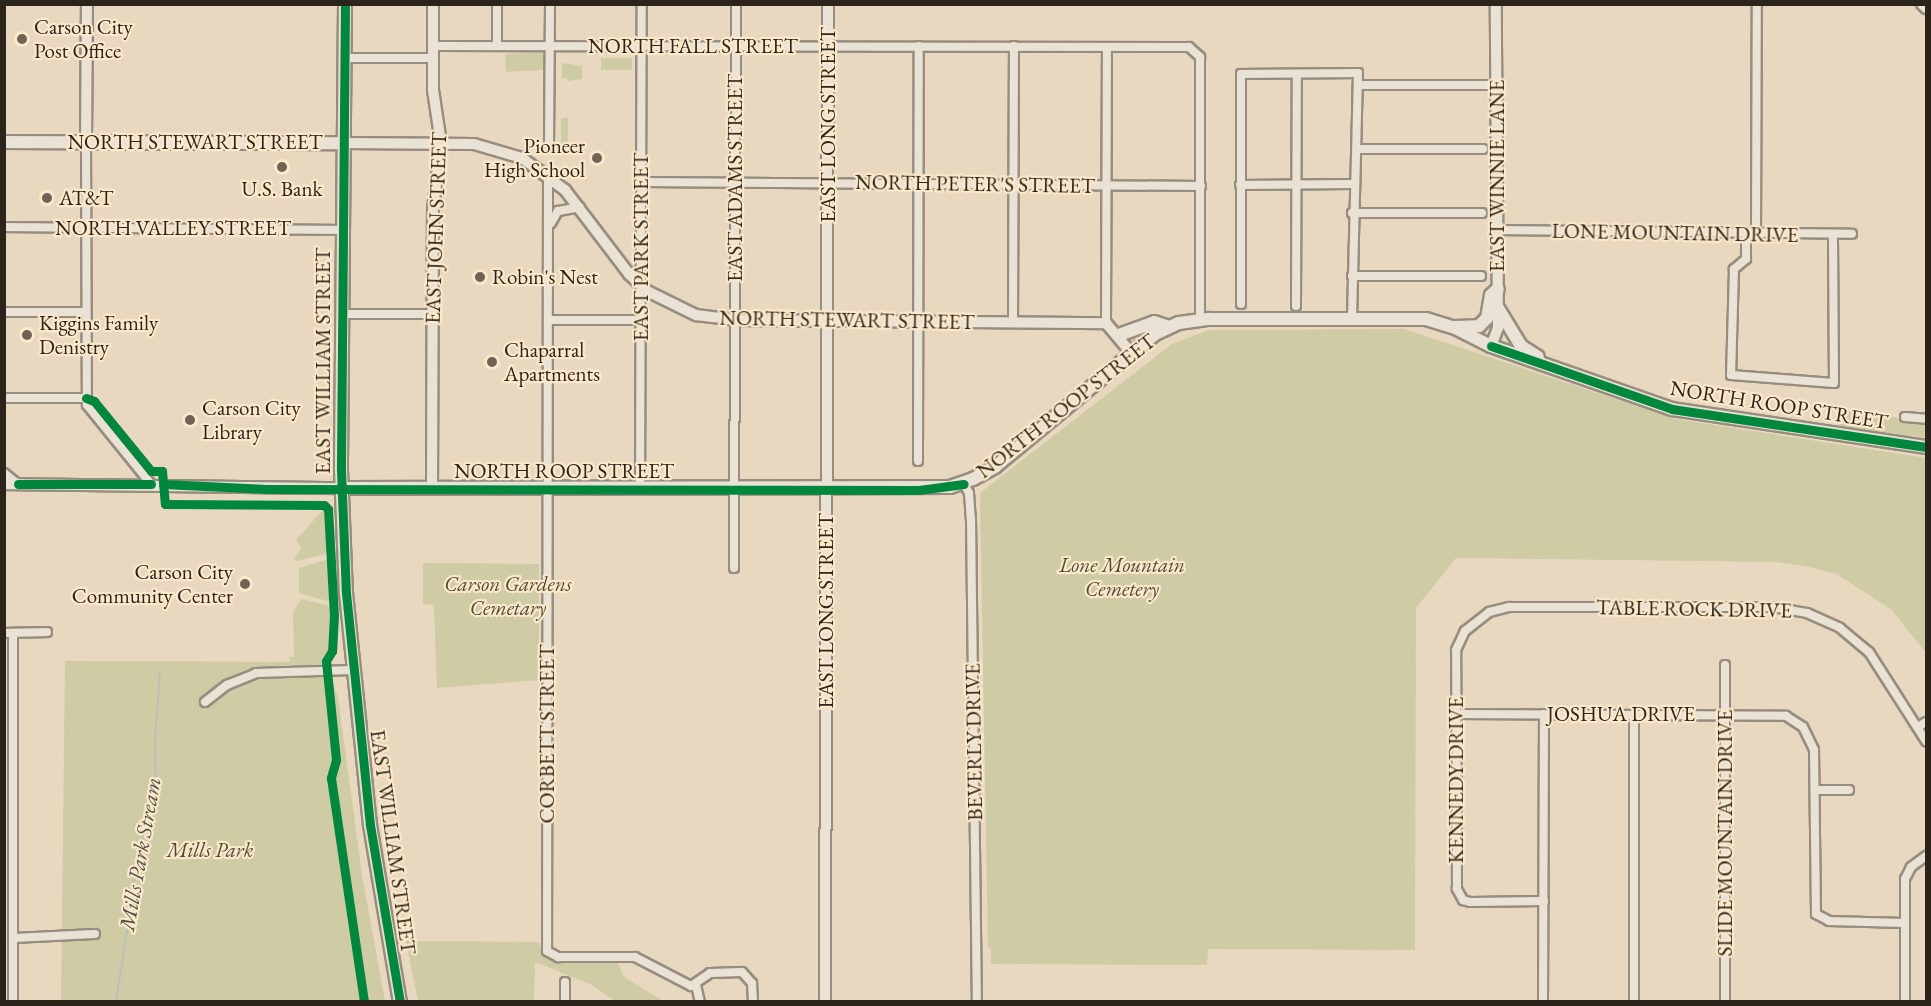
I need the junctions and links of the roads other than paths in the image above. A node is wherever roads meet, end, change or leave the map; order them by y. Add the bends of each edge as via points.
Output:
1 (87, 4) edge
2 (345, 4) edge
3 (433, 4) edge
4 (497, 4) edge
5 (550, 4) edge
6 (642, 4) edge
7 (736, 4) edge
8 (828, 4) edge
9 (1496, 4) edge
10 (1757, 4) edge
11 (1922, 4) edge
12 (1926, 8) edge
13 (828, 45) junction
14 (433, 46) junction
15 (497, 46) junction
16 (550, 46) junction
17 (736, 46) junction
18 (919, 46) junction
19 (1014, 46) junction
20 (642, 47) junction
21 (1107, 47) junction
22 (344, 58) junction
23 (433, 58) junction
24 (1297, 74) junction
25 (1358, 85) junction
26 (1496, 85) junction
27 (4, 141) edge
28 (86, 142) junction
29 (342, 143) junction
30 (441, 143) junction
31 (549, 148) dead end
32 (1357, 149) junction
33 (1484, 149) dead end
34 (548, 174) junction
35 (641, 182) junction
36 (734, 182) junction
37 (828, 182) junction
38 (919, 184) junction
39 (1014, 184) junction
40 (1296, 184) junction
41 (1352, 184) junction
42 (1107, 185) junction
43 (1240, 185) junction
44 (1201, 186) junction
45 (580, 207) junction
46 (1352, 213) junction
47 (1482, 213) dead end
48 (4, 227) edge
49 (86, 228) junction
50 (550, 229) junction
51 (341, 230) junction
52 (1497, 230) junction
53 (1746, 234) junction
54 (1756, 234) junction
55 (1852, 234) dead end
56 (1833, 235) junction
57 (1352, 276) junction
58 (1481, 276) dead end
59 (640, 285) junction
60 (1498, 289) junction
61 (1241, 304) dead end
62 (1296, 306) dead end
63 (1498, 308) junction
64 (4, 312) edge
65 (86, 312) junction
66 (342, 314) junction
67 (432, 314) junction
68 (1352, 318) junction
69 (549, 320) junction
70 (640, 320) junction
71 (734, 320) junction
72 (1200, 320) junction
73 (827, 321) junction
74 (919, 321) junction
75 (1013, 322) junction
76 (1106, 322) junction
77 (1169, 327) junction
78 (1453, 327) junction
79 (1119, 335) junction
80 (1491, 346) junction
81 (1131, 353) junction
82 (1550, 364) junction
83 (4, 398) edge
84 (86, 398) junction
85 (1905, 417) dead end
86 (1926, 419) edge
87 (1926, 447) edge
88 (918, 461) dead end
89 (4, 473) edge
90 (964, 483) junction
91 (4, 484) edge
92 (18, 484) junction
93 (151, 484) junction
94 (341, 488) junction
95 (734, 488) junction
96 (432, 489) junction
97 (549, 489) junction
98 (640, 489) junction
99 (826, 489) junction
100 (734, 568) dead end
101 (1509, 607) joint
102 (47, 632) dead end
103 (9, 633) edge
104 (1725, 665) dead end
105 (352, 670) junction
106 (206, 702) dead end
107 (1456, 714) junction
108 (1544, 714) junction
109 (1634, 714) junction
110 (1725, 714) junction
111 (1922, 724) edge
112 (1926, 741) edge
113 (1815, 790) junction
114 (1849, 790) dead end
115 (1926, 856) edge
116 (9, 859) edge
117 (1544, 901) junction
118 (1905, 923) junction
119 (95, 934) dead end
120 (13, 938) junction
121 (565, 982) dead end
122 (696, 985) junction
123 (13, 1002) edge
124 (400, 1002) edge
125 (565, 1002) edge
126 (700, 1002) edge
127 (753, 1002) edge
128 (825, 1002) edge
129 (977, 1002) edge
130 (1543, 1002) edge
131 (1634, 1002) edge
132 (1725, 1002) edge
133 (1905, 1002) edge

1 - 28 street
2 - 22 main road, EAST WILLIAM STREET
3 - 14 street, EAST JOHN STREET
4 - 15 street
5 - 16 street
6 - 20 street, EAST PARK STREET
7 - 17 street, EAST ADAMS STREET
8 - 13 street, EAST LONG STREET
9 - 26 street, EAST WINNIE LANE
10 - 54 street
11 - 12 street
13 - 17 street, NORTH FALL STREET
13 - 18 street, NORTH FALL STREET
13 - 37 street, EAST LONG STREET
14 - 15 street, NORTH FALL STREET
14 - 23 street, EAST JOHN STREET
15 - 16 street, NORTH FALL STREET
16 - 20 street, NORTH FALL STREET
16 - 31 street
17 - 20 street, NORTH FALL STREET
17 - 36 street, EAST ADAMS STREET
18 - 19 street, NORTH FALL STREET
18 - 38 street
19 - 21 street, NORTH FALL STREET
19 - 39 street
20 - 35 street, EAST PARK STREET
21 - 42 street
21 - 44 street, NORTH FALL STREET via 1189,47 1200,57
22 - 23 street
22 - 29 main road, EAST WILLIAM STREET
23 - 30 street, EAST JOHN STREET
24 - 25 street via 1358,73
24 - 40 street
24 - 43 street via 1241,74
25 - 26 street
25 - 32 street
26 - 52 street, EAST WINNIE LANE
27 - 28 main road, NORTH STEWART STREET
28 - 29 main road, NORTH STEWART STREET
28 - 49 street
29 - 30 street, NORTH STEWART STREET
29 - 51 main road, EAST WILLIAM STREET
30 - 34 street, NORTH STEWART STREET via 505,151
30 - 67 street, EAST JOHN STREET via 433,209
32 - 33 street
32 - 41 street
34 - 45 street, NORTH STEWART STREET
34 - 50 street, CORBETT STREET
35 - 36 street, NORTH PETER'S STREET
35 - 59 street, EAST PARK STREET
36 - 37 street, NORTH PETER'S STREET
36 - 71 street, EAST ADAMS STREET
37 - 38 street, NORTH PETER'S STREET
37 - 73 street, EAST LONG STREET
38 - 39 street, NORTH PETER'S STREET
38 - 74 street
39 - 42 street, NORTH PETER'S STREET
39 - 75 street
40 - 41 street
40 - 43 street
40 - 62 street
41 - 46 street
42 - 44 street, NORTH PETER'S STREET
42 - 76 street
43 - 61 street
44 - 72 street
45 - 50 street via 558,211
45 - 59 street, NORTH STEWART STREET
46 - 47 street
46 - 57 street
48 - 49 street, NORTH VALLEY STREET
49 - 51 street, NORTH VALLEY STREET
49 - 65 street
50 - 69 street, CORBETT STREET
51 - 66 main road, EAST WILLIAM STREET
52 - 53 street, LONE MOUNTAIN DRIVE
52 - 60 street, EAST WINNIE LANE
53 - 54 street, LONE MOUNTAIN DRIVE
53 - 56 street via 1746,259 1734,269 1731,375 1834,383
54 - 56 street, LONE MOUNTAIN DRIVE
55 - 56 street, LONE MOUNTAIN DRIVE
57 - 58 street
57 - 68 street
59 - 70 street, EAST PARK STREET
59 - 71 street, NORTH STEWART STREET via 684,310
60 - 63 street, EAST WINNIE LANE
60 - 78 main road via 1491,295 1487,318 1479,326
63 - 80 street, EAST WINNIE LANE via 1498,328
63 - 82 main road via 1521,346
64 - 65 street
65 - 84 street
66 - 67 street
66 - 94 main road, EAST WILLIAM STREET
67 - 96 street, EAST JOHN STREET
68 - 72 main road, NORTH ROOP STREET
68 - 78 main road, NORTH ROOP STREET via 1426,319
69 - 70 street
69 - 97 street, CORBETT STREET
70 - 98 street, EAST PARK STREET
71 - 73 street, NORTH STEWART STREET
71 - 95 street, EAST ADAMS STREET
72 - 77 main road, NORTH ROOP STREET
73 - 74 street, NORTH STEWART STREET
73 - 99 street, EAST LONG STREET
74 - 75 street, NORTH STEWART STREET
74 - 88 street
75 - 76 street, NORTH STEWART STREET
76 - 79 street
77 - 79 main road via 1161,321 1154,322
77 - 81 main road, NORTH ROOP STREET
78 - 80 main road, NORTH ROOP STREET
79 - 81 street
80 - 82 main road, NORTH ROOP STREET
81 - 90 main road, NORTH ROOP STREET via 988,472
82 - 87 main road, NORTH ROOP STREET via 1672,409
83 - 84 street
84 - 93 street
85 - 86 street
89 - 92 street
90 - 99 main road, NORTH ROOP STREET via 919,490
90 - 129 street, BEVERLY DRIVE via 971,519
91 - 92 street, NORTH ROOP STREET
92 - 93 street, NORTH ROOP STREET
93 - 94 street, NORTH ROOP STREET
94 - 96 main road, NORTH ROOP STREET
94 - 105 main road, EAST WILLIAM STREET
95 - 98 main road, NORTH ROOP STREET
95 - 99 main road, NORTH ROOP STREET
95 - 100 street, EAST ADAMS STREET
96 - 97 main road, NORTH ROOP STREET
97 - 98 main road, NORTH ROOP STREET
97 - 122 street, CORBETT STREET via 547,951 558,957 635,957 686,986
99 - 128 street, EAST LONG STREET
101 - 107 street, KENNEDY DRIVE via 1479,617 1460,639 1455,658
101 - 111 street, TABLE ROCK DRIVE via 1773,607 1807,613 1840,628 1869,652
102 - 103 street
103 - 116 street
104 - 110 street, SLIDE MOUNTAIN DRIVE
105 - 106 street via 256,673 227,685
105 - 124 main road, EAST WILLIAM STREET via 370,825
107 - 108 street, JOSHUA DRIVE
107 - 117 street, KENNEDY DRIVE via 1458,895 1470,902
108 - 109 street, JOSHUA DRIVE
108 - 117 street
109 - 110 street, JOSHUA DRIVE
109 - 131 street
110 - 113 street, JOSHUA DRIVE via 1786,716 1803,727 1813,744
110 - 132 street, SLIDE MOUNTAIN DRIVE
111 - 112 street, TABLE ROCK DRIVE
113 - 114 street
113 - 118 street via 1816,915 1829,921
115 - 118 street via 1911,867 1905,879
116 - 120 street
117 - 130 street
118 - 133 street
119 - 120 street
120 - 123 street
121 - 125 street
122 - 126 street
122 - 127 street via 710,973 742,972 752,983

